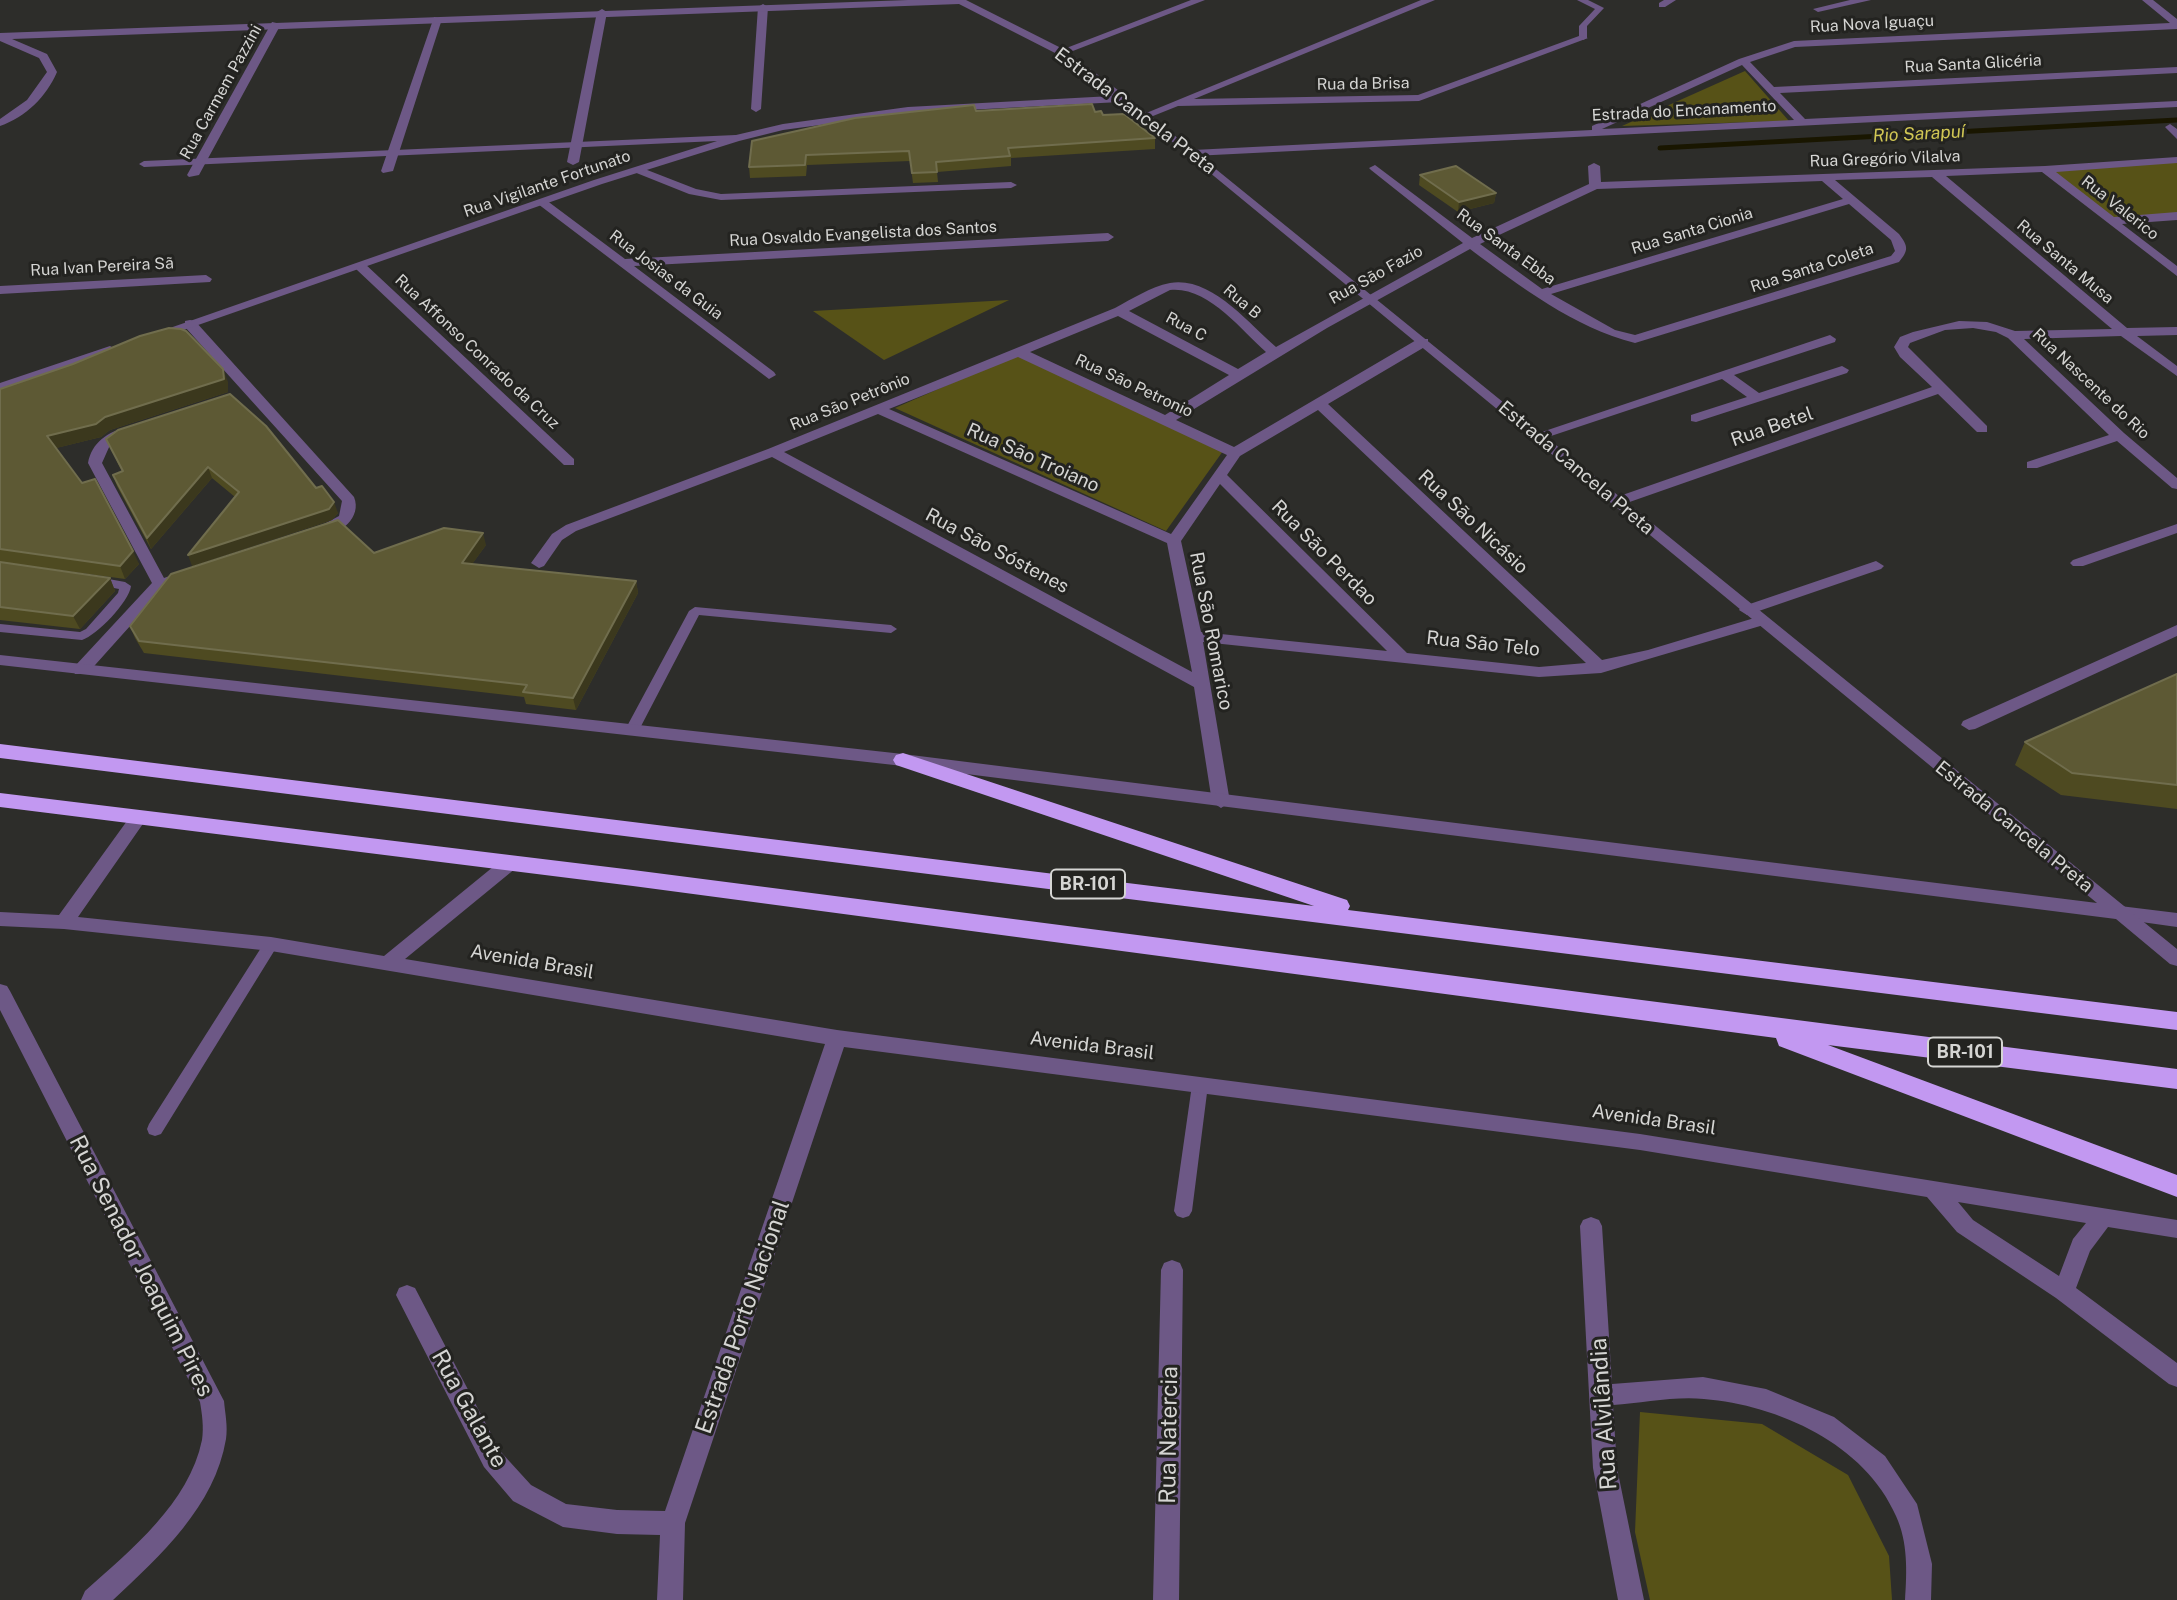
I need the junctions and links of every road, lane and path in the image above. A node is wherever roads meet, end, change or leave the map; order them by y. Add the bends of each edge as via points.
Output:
1 (961, 0) edge
2 (1200, 0) edge
3 (1430, 0) edge
4 (1581, 0) edge
5 (1866, 0) edge
6 (2147, 0) edge
7 (854, 2) edge
8 (763, 7) junction
9 (1818, 9) dead end
10 (602, 12) junction
11 (438, 19) junction
12 (2175, 23) edge
13 (276, 24) junction
14 (84, 32) junction
15 (0, 37) edge
16 (1583, 38) joint
17 (50, 50) junction
18 (1060, 52) junction
19 (1743, 61) junction
20 (2177, 70) edge
21 (1770, 90) junction
22 (1123, 99) junction
23 (1175, 103) junction
24 (2177, 104) edge
25 (757, 109) dead end
26 (1144, 116) junction
27 (1801, 121) junction
28 (0, 123) edge
29 (1587, 132) junction
30 (736, 138) junction
31 (575, 144) junction
32 (1193, 153) junction
33 (392, 154) junction
34 (2177, 160) edge
35 (203, 161) junction
36 (573, 162) dead end
37 (144, 164) dead end
38 (1594, 166) dead end
39 (1376, 168) dead end
40 (2045, 169) junction
41 (638, 170) junction
42 (387, 171) dead end
43 (1935, 173) junction
44 (193, 175) dead end
45 (1824, 177) junction
46 (1012, 185) dead end
47 (1595, 186) junction
48 (1851, 200) junction
49 (542, 202) junction
50 (2177, 216) edge
51 (2110, 221) junction
52 (1108, 237) dead end
53 (1472, 243) junction
54 (620, 263) junction
55 (360, 266) junction
56 (2177, 272) edge
57 (206, 279) dead end
58 (1183, 285) joint
59 (0, 290) edge
60 (1542, 293) junction
61 (1369, 298) junction
62 (1119, 311) junction
63 (190, 324) junction
64 (2177, 331) edge
65 (2123, 332) junction
66 (2013, 335) junction
67 (1625, 339) joint
68 (1830, 339) dead end
69 (139, 341) edge
70 (1423, 342) junction
71 (127, 345) edge
72 (1019, 352) junction
73 (1275, 353) junction
74 (1842, 370) dead end
75 (2177, 372) edge
76 (769, 374) dead end
77 (1237, 374) junction
78 (1723, 374) junction
79 (0, 387) edge
80 (1940, 389) junction
81 (1757, 398) junction
82 (1320, 404) junction
83 (877, 410) junction
84 (1696, 418) dead end
85 (1166, 421) junction
86 (146, 425) edge
87 (1982, 429) dead end
88 (1537, 436) junction
89 (2119, 436) junction
90 (773, 452) junction
91 (1235, 453) junction
92 (569, 462) dead end
93 (2032, 465) dead end
94 (1219, 475) junction
95 (2177, 485) edge
96 (1616, 502) junction
97 (2177, 528) edge
98 (299, 539) edge
99 (1174, 541) junction
100 (539, 563) dead end
101 (2078, 563) dead end
102 (1876, 566) dead end
103 (198, 572) edge
104 (79, 578) edge
105 (160, 584) junction
106 (1747, 610) junction
107 (1761, 621) junction
108 (0, 628) edge
109 (891, 629) dead end
110 (2177, 629) edge
111 (1194, 636) junction
112 (1403, 658) junction
113 (0, 660) edge
114 (1601, 668) junction
115 (81, 670) junction
116 (1202, 684) junction
117 (1969, 725) dead end
118 (632, 730) junction
119 (0, 751) edge
120 (903, 760) junction
121 (0, 800) edge
122 (1221, 802) junction
123 (138, 818) junction
124 (510, 863) junction
125 (2120, 913) junction
126 (0, 919) edge
127 (1381, 920) junction
128 (2177, 920) edge
129 (65, 922) junction
130 (271, 944) junction
131 (2177, 959) edge
132 (388, 962) junction
133 (0, 991) edge
134 (2176, 1021) edge
135 (1752, 1026) junction
136 (837, 1038) junction
137 (2177, 1079) edge
138 (1200, 1085) junction
139 (155, 1129) dead end
140 (2177, 1186) edge
141 (1931, 1187) junction
142 (1183, 1211) dead end
143 (2104, 1216) junction
144 (1591, 1226) dead end
145 (2177, 1229) edge
146 (1172, 1270) dead end
147 (2064, 1291) junction
148 (407, 1295) dead end
149 (2177, 1377) edge
150 (1601, 1395) junction
151 (673, 1522) junction
152 (94, 1600) edge
153 (670, 1600) edge
154 (1166, 1600) edge
155 (1631, 1600) edge
156 (1918, 1600) edge

1 - 7 street
1 - 18 street, Estrada Cancela Preta
2 - 18 street
3 - 23 street
4 - 16 lane via 1600,8 1583,26
5 - 9 street
6 - 12 street
7 - 8 street
8 - 10 street
8 - 25 street
10 - 11 street
10 - 31 street
11 - 13 street
11 - 33 street
12 - 19 street, Rua Nova Iguaçu via 1813,42 1781,47
13 - 14 street
13 - 35 street, Rua Carmem Pazzini
14 - 15 street
14 - 17 street
15 - 17 street
16 - 23 street, Rua da Brisa via 1419,98
17 - 28 street via 52,72 45,91
18 - 22 street, Estrada Cancela Preta
19 - 21 street
19 - 29 street, Rua Nova Iguaçu
20 - 21 street, Rua Santa Glicéria
21 - 27 street
22 - 26 street, Estrada Cancela Preta
22 - 30 street, Rua Vigilante Fortunato via 908,110
23 - 26 street
24 - 27 street, Estrada do Encanamento
26 - 32 street, Estrada Cancela Preta
27 - 29 street, Estrada do Encanamento
29 - 32 street, Estrada do Encanamento
30 - 31 lane
30 - 41 street, Rua Vigilante Fortunato
31 - 33 lane
31 - 36 street
32 - 61 street, Estrada Cancela Preta
33 - 35 lane
33 - 42 street
34 - 40 street, Rua Gregório Vilalva
35 - 37 lane
35 - 44 street, Rua Carmem Pazzini
38 - 47 street
39 - 53 street, Rua Santa Ebba
40 - 43 street, Rua Gregório Vilalva
40 - 51 street, Rua Valerico
41 - 46 street via 693,192 722,197
41 - 49 street, Rua Vigilante Fortunato
43 - 45 street, Rua Gregório Vilalva
43 - 65 street, Rua Santa Musa
45 - 47 street, Rua Gregório Vilalva
45 - 48 street, Rua Santa Coleta
47 - 53 street, Rua São Fazio
48 - 60 street, Rua Santa Cionia
48 - 67 street, Rua Santa Coleta via 1895,237 1901,252 1895,258 1645,338
49 - 54 street, Rua Josias da Guia
49 - 55 street, Rua Vigilante Fortunato
50 - 51 street
51 - 56 street, Rua Valerico
52 - 54 street, Rua Osvaldo Evangelista dos Santos
53 - 60 street, Rua Santa Ebba
53 - 61 street, Rua São Fazio
54 - 76 street, Rua Josias da Guia
55 - 63 street, Rua Vigilante Fortunato
55 - 92 street, Rua Affonso Conrado da Cruz
57 - 59 street, Rua Ivan Pereira Sã
58 - 62 street, Rua São Petrônio via 1167,287
58 - 73 street, Rua B via 1200,289
60 - 67 street, Rua Santa Ebba
61 - 70 street, Estrada Cancela Preta
61 - 73 street, Rua São Fazio
62 - 72 street, Rua São Petrônio
62 - 77 street, Rua C
63 - 69 street, Rua Vigilante Fortunato
63 - 98 street via 244,395 349,500 351,510 340,525
64 - 65 street
65 - 66 street
65 - 75 street, Rua Santa Musa
66 - 80 street via 1997,326 1959,324 1905,340 1901,347 1905,354
66 - 89 street, Rua Nascente do Rio
68 - 78 street
70 - 82 street, Rua São Romarico
70 - 88 street, Estrada Cancela Preta
71 - 79 street
72 - 83 street, Rua São Petrônio
72 - 85 street, Rua São Petronio
73 - 77 street, Rua São Fazio
74 - 81 street
77 - 85 street, Rua São Fazio
78 - 81 street
78 - 88 street
80 - 87 street
80 - 96 street, Rua Betel
81 - 84 street
82 - 91 street, Rua São Romarico
82 - 114 street, Rua São Nicásio
83 - 90 street, Rua São Petrônio
83 - 99 street, Rua São Troiano
85 - 91 street, Rua São Petronio
86 - 105 street via 104,442 95,463
88 - 96 street, Estrada Cancela Preta
89 - 93 street
89 - 95 street, Rua Nascente do Rio
90 - 100 street, Rua São Petrônio via 571,528 557,537
90 - 116 street, Rua São Sóstenes
91 - 94 street, Rua São Romarico
94 - 99 street, Rua São Romarico
94 - 112 street, Rua São Perdao
96 - 106 street, Estrada Cancela Preta
97 - 101 street
99 - 111 street, Rua São Romarico
102 - 106 street
103 - 105 street
104 - 108 lane via 125,586 124,594 90,632 73,637
105 - 115 street
106 - 107 street, Estrada Cancela Preta
107 - 114 street, Rua São Telo
107 - 125 street, Estrada Cancela Preta
109 - 118 lane via 695,611
110 - 117 street
111 - 112 street, Rua São Telo
111 - 116 street, Rua São Romarico
112 - 114 street, Rua São Telo via 1539,672
113 - 115 street
115 - 118 street
116 - 122 street, Rua São Romarico
118 - 120 street
119 - 127 highway, BR-101
120 - 122 street
120 - 127 highway
121 - 123 highway, BR-101
122 - 125 street
123 - 124 highway, BR-101
123 - 129 street
124 - 132 street
124 - 135 highway, BR-101
125 - 128 street
125 - 131 street, Estrada Cancela Preta
126 - 129 street, Avenida Brasil
127 - 134 highway, BR-101
129 - 130 street, Avenida Brasil
130 - 132 street, Avenida Brasil
130 - 139 lane
132 - 136 street, Avenida Brasil
133 - 152 street, Rua Senador Joaquim Pires via 212,1401 214,1439 203,1472 182,1508 140,1558
135 - 137 highway, BR-101
135 - 140 highway
136 - 138 street, Avenida Brasil
136 - 151 street, Estrada Porto Nacional
138 - 141 street, Avenida Brasil via 1640,1142
138 - 142 lane
141 - 143 street, Avenida Brasil
141 - 147 street via 1965,1226
143 - 145 street, Avenida Brasil
143 - 147 street via 2081,1246
144 - 150 street, Rua Alvilândia
146 - 154 street, Rua Natercia
147 - 149 street
148 - 151 street, Rua Galante via 492,1459 522,1493 563,1515 617,1522
150 - 155 street, Rua Alvilândia via 1605,1468
150 - 156 street via 1703,1388 1766,1400 1826,1425 1877,1464 1908,1513 1920,1564
151 - 153 street, Estrada Porto Nacional

